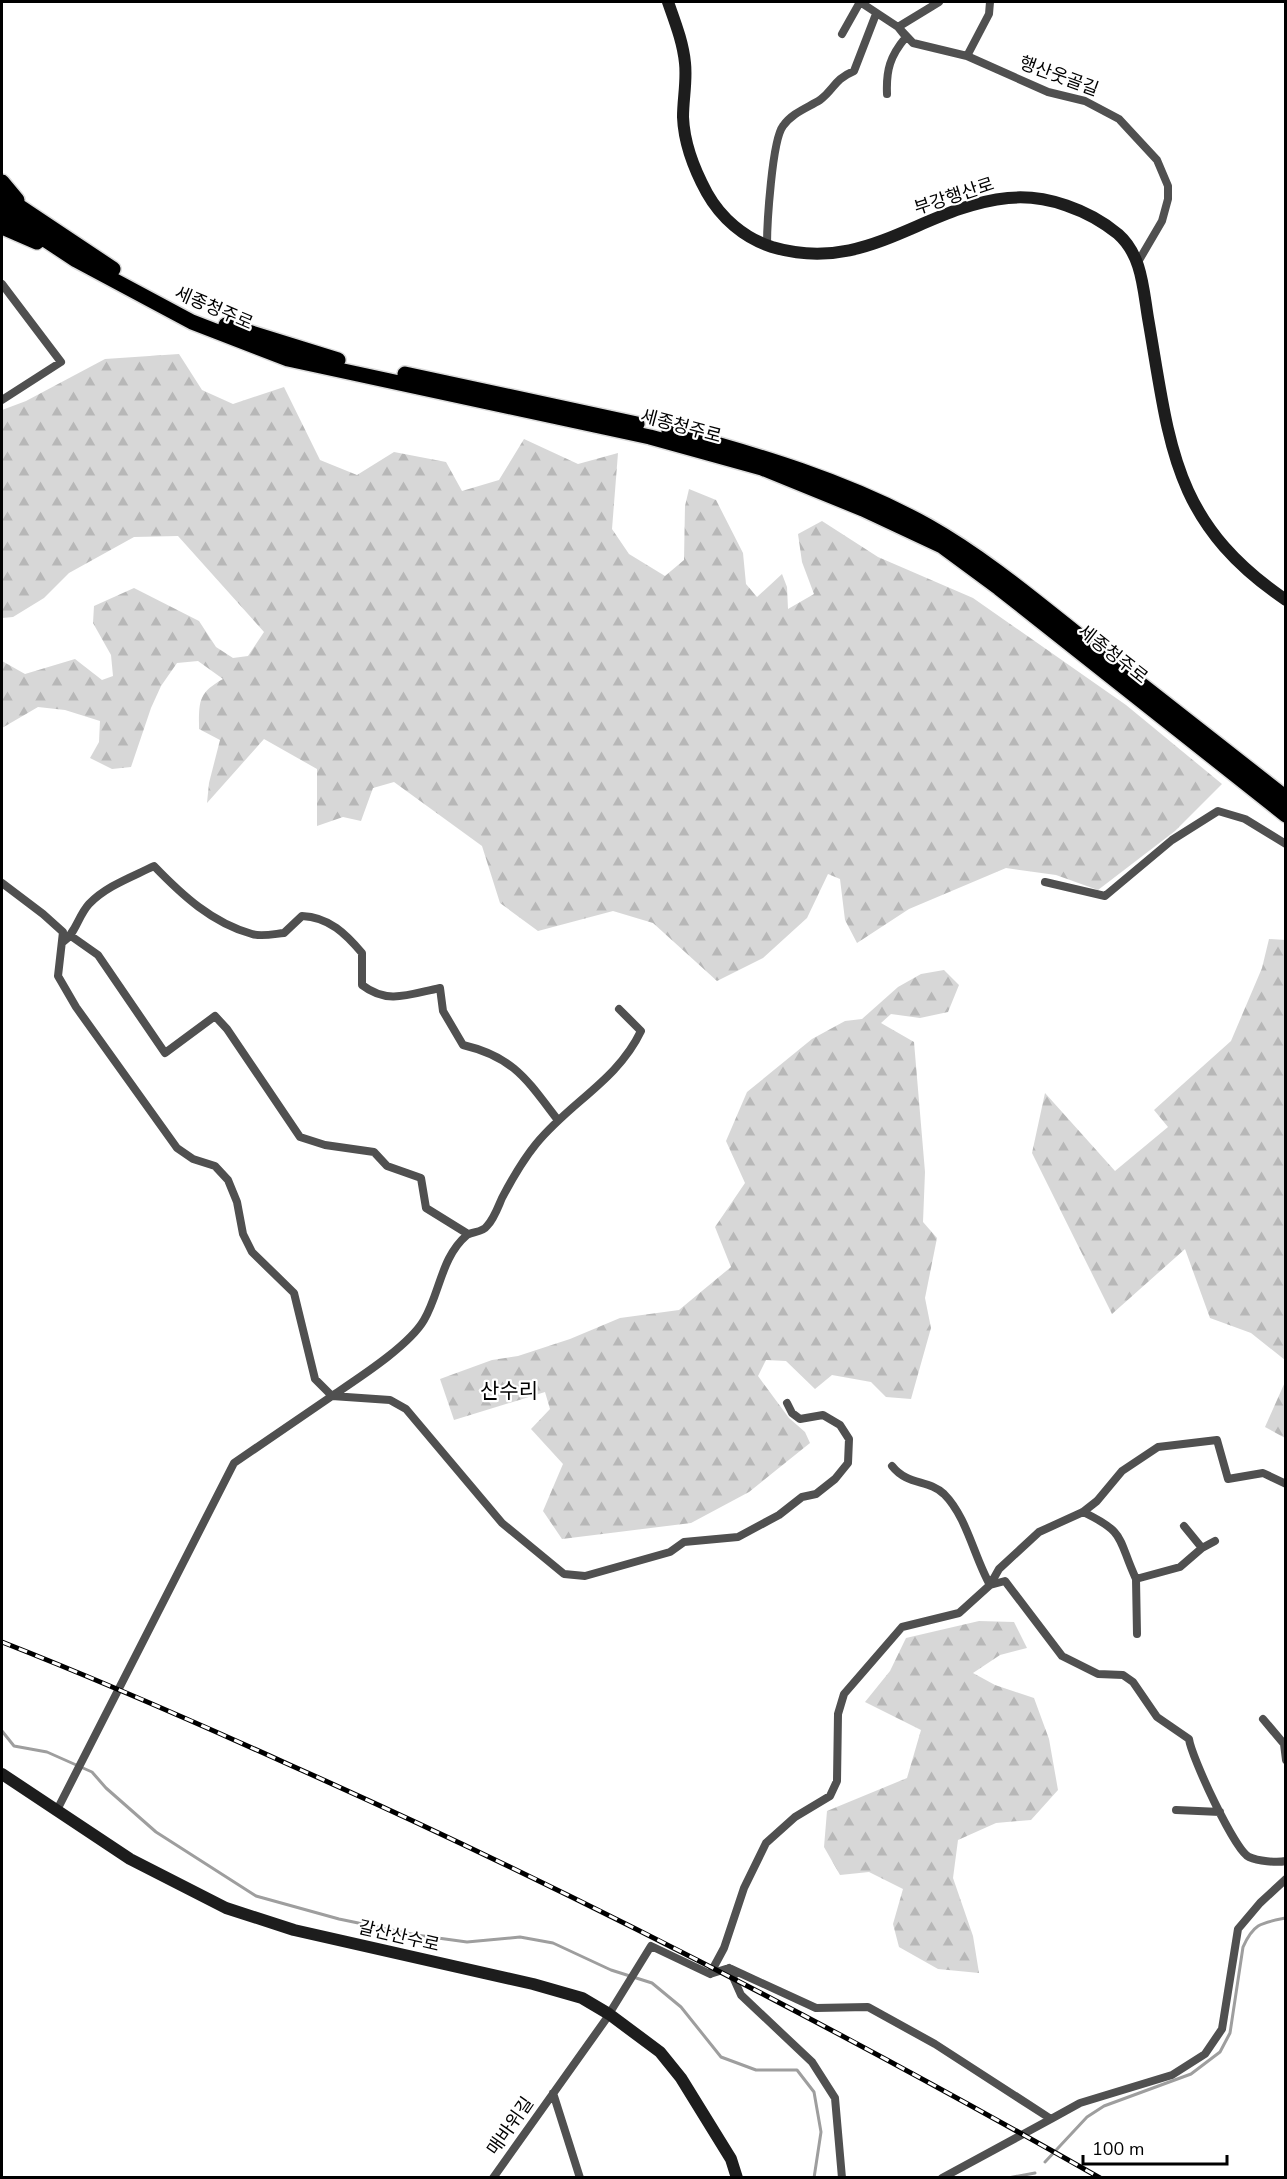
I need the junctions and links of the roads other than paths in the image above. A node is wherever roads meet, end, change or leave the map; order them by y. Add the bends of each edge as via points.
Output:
1 (668, 2) edge
2 (860, 2) edge
3 (939, 2) edge
4 (990, 2) edge
5 (876, 14) junction
6 (898, 27) junction
7 (842, 34) dead end
8 (906, 37) junction
9 (967, 56) junction
10 (887, 94) dead end
11 (2, 182) edge
12 (2, 195) edge
13 (2, 211) edge
14 (29, 214) junction
15 (2, 227) edge
16 (767, 245) junction
17 (60, 249) junction
18 (1138, 262) junction
19 (2, 284) edge
20 (2, 400) edge
21 (1286, 600) edge
22 (1286, 798) edge
23 (1286, 815) edge
24 (1286, 844) edge
25 (1045, 882) dead end
26 (2, 883) edge
27 (71, 936) junction
28 (63, 942) junction
29 (619, 1009) dead end
30 (557, 1119) junction
31 (468, 1234) junction
32 (332, 1396) junction
33 (787, 1403) dead end
34 (892, 1466) dead end
35 (1286, 1484) edge
36 (1083, 1512) junction
37 (1184, 1526) dead end
38 (1215, 1541) dead end
39 (1202, 1548) junction
40 (1136, 1579) junction
41 (990, 1585) junction
42 (1137, 1634) dead end
43 (1263, 1719) dead end
44 (1286, 1760) edge
45 (2, 1774) edge
46 (57, 1810) junction
47 (1176, 1810) dead end
48 (1220, 1812) junction
49 (1286, 1861) edge
50 (1286, 1879) edge
51 (729, 1968) junction
52 (710, 1974) junction
53 (609, 2014) junction
54 (553, 2093) junction
55 (1052, 2119) junction
56 (493, 2178) edge
57 (580, 2178) edge
58 (737, 2178) edge
59 (842, 2178) edge
60 (942, 2178) edge

1 - 16 street, 부강행산로 via 683,48 685,132 698,173 708,195 737,229
2 - 5 street, 행산웃골길
2 - 7 street, 행산웃골길
3 - 6 street
4 - 9 street via 989,14
5 - 6 street, 행산웃골길
5 - 16 street via 854,70 840,77 828,93 804,107 782,127 776,146
6 - 8 street, 행산웃골길
8 - 9 street, 행산웃골길 via 913,43
8 - 10 street via 886,71
9 - 18 street, 행산웃골길 via 1048,93 1074,96 1119,119 1157,160 1168,186 1168,199 1162,221
11 - 14 highway
12 - 14 highway, 세종청주로
13 - 17 highway, 세종청주로
14 - 22 highway, 세종청주로 via 104,265 211,320 330,358 658,428 777,460 854,490 928,526 969,552
15 - 17 highway
16 - 18 street, 부강행산로 via 809,254 852,252 988,201 1026,197 1044,198 1090,217 1119,235
17 - 23 highway, 세종청주로 via 192,322 288,359 650,437 762,468 863,509 951,553
18 - 21 street, 부강행산로 via 1169,439 1183,482 1233,560
19 - 20 street via 61,362
24 - 25 street via 1245,819 1218,811 1172,840 1105,896
26 - 28 street via 63,932
27 - 28 street
27 - 30 street via 78,917 90,903 106,890 154,866 184,896 217,920 254,935 284,933 302,916 312,916 342,930 362,953 362,985 373,993 385,998 440,988 443,1011 463,1045 496,1055 519,1070
27 - 31 street via 98,955 165,1053 215,1016 300,1137 374,1152 387,1166 421,1178 426,1208
28 - 32 street via 58,976 76,1007 177,1148 193,1159 215,1166 228,1180 252,1252 294,1293 315,1379
29 - 30 street via 641,1031 632,1049 608,1079
30 - 31 street via 508,1186 488,1226
31 - 32 street via 442,1271 423,1321 377,1366
32 - 33 street via 390,1400 406,1409 502,1523 564,1574 585,1576 670,1552 684,1542 738,1537 779,1515 802,1497 816,1494 835,1479 848,1463 849,1439 840,1425 823,1415 800,1419
32 - 46 street via 234,1463
34 - 41 street via 900,1477 938,1489 946,1496 962,1521
35 - 36 street via 1263,1473 1228,1479 1217,1440 1158,1447 1122,1471
36 - 40 street via 1109,1525 1122,1541
36 - 41 street via 1039,1532 999,1569
37 - 39 street
38 - 39 street
39 - 40 street via 1180,1568
40 - 42 street
41 - 48 street via 1005,1581 1062,1656 1098,1674 1123,1675 1133,1682 1157,1717 1189,1739 1190,1751
41 - 52 street via 959,1613 902,1628 844,1694 838,1714 834,1789 766,1843
43 - 44 street via 1284,1744
45 - 46 street, 갈산산수로
46 - 53 street, 갈산산수로 via 130,1858 226,1908 294,1930 543,1987 582,1998
47 - 48 street
48 - 49 street via 1248,1857
50 - 55 street via 1238,1929 1222,2029 1205,2054 1172,2075 1080,2103
51 - 52 street
51 - 55 street via 816,2008 868,2007 935,2044
51 - 59 street via 741,1995 812,2062 835,2098
52 - 53 street, 매바위길 via 651,1946
53 - 54 street, 매바위길
53 - 58 street, 갈산산수로 via 660,2052 681,2078 731,2159
54 - 56 street, 매바위길
54 - 57 street, 매바위길
55 - 60 street

